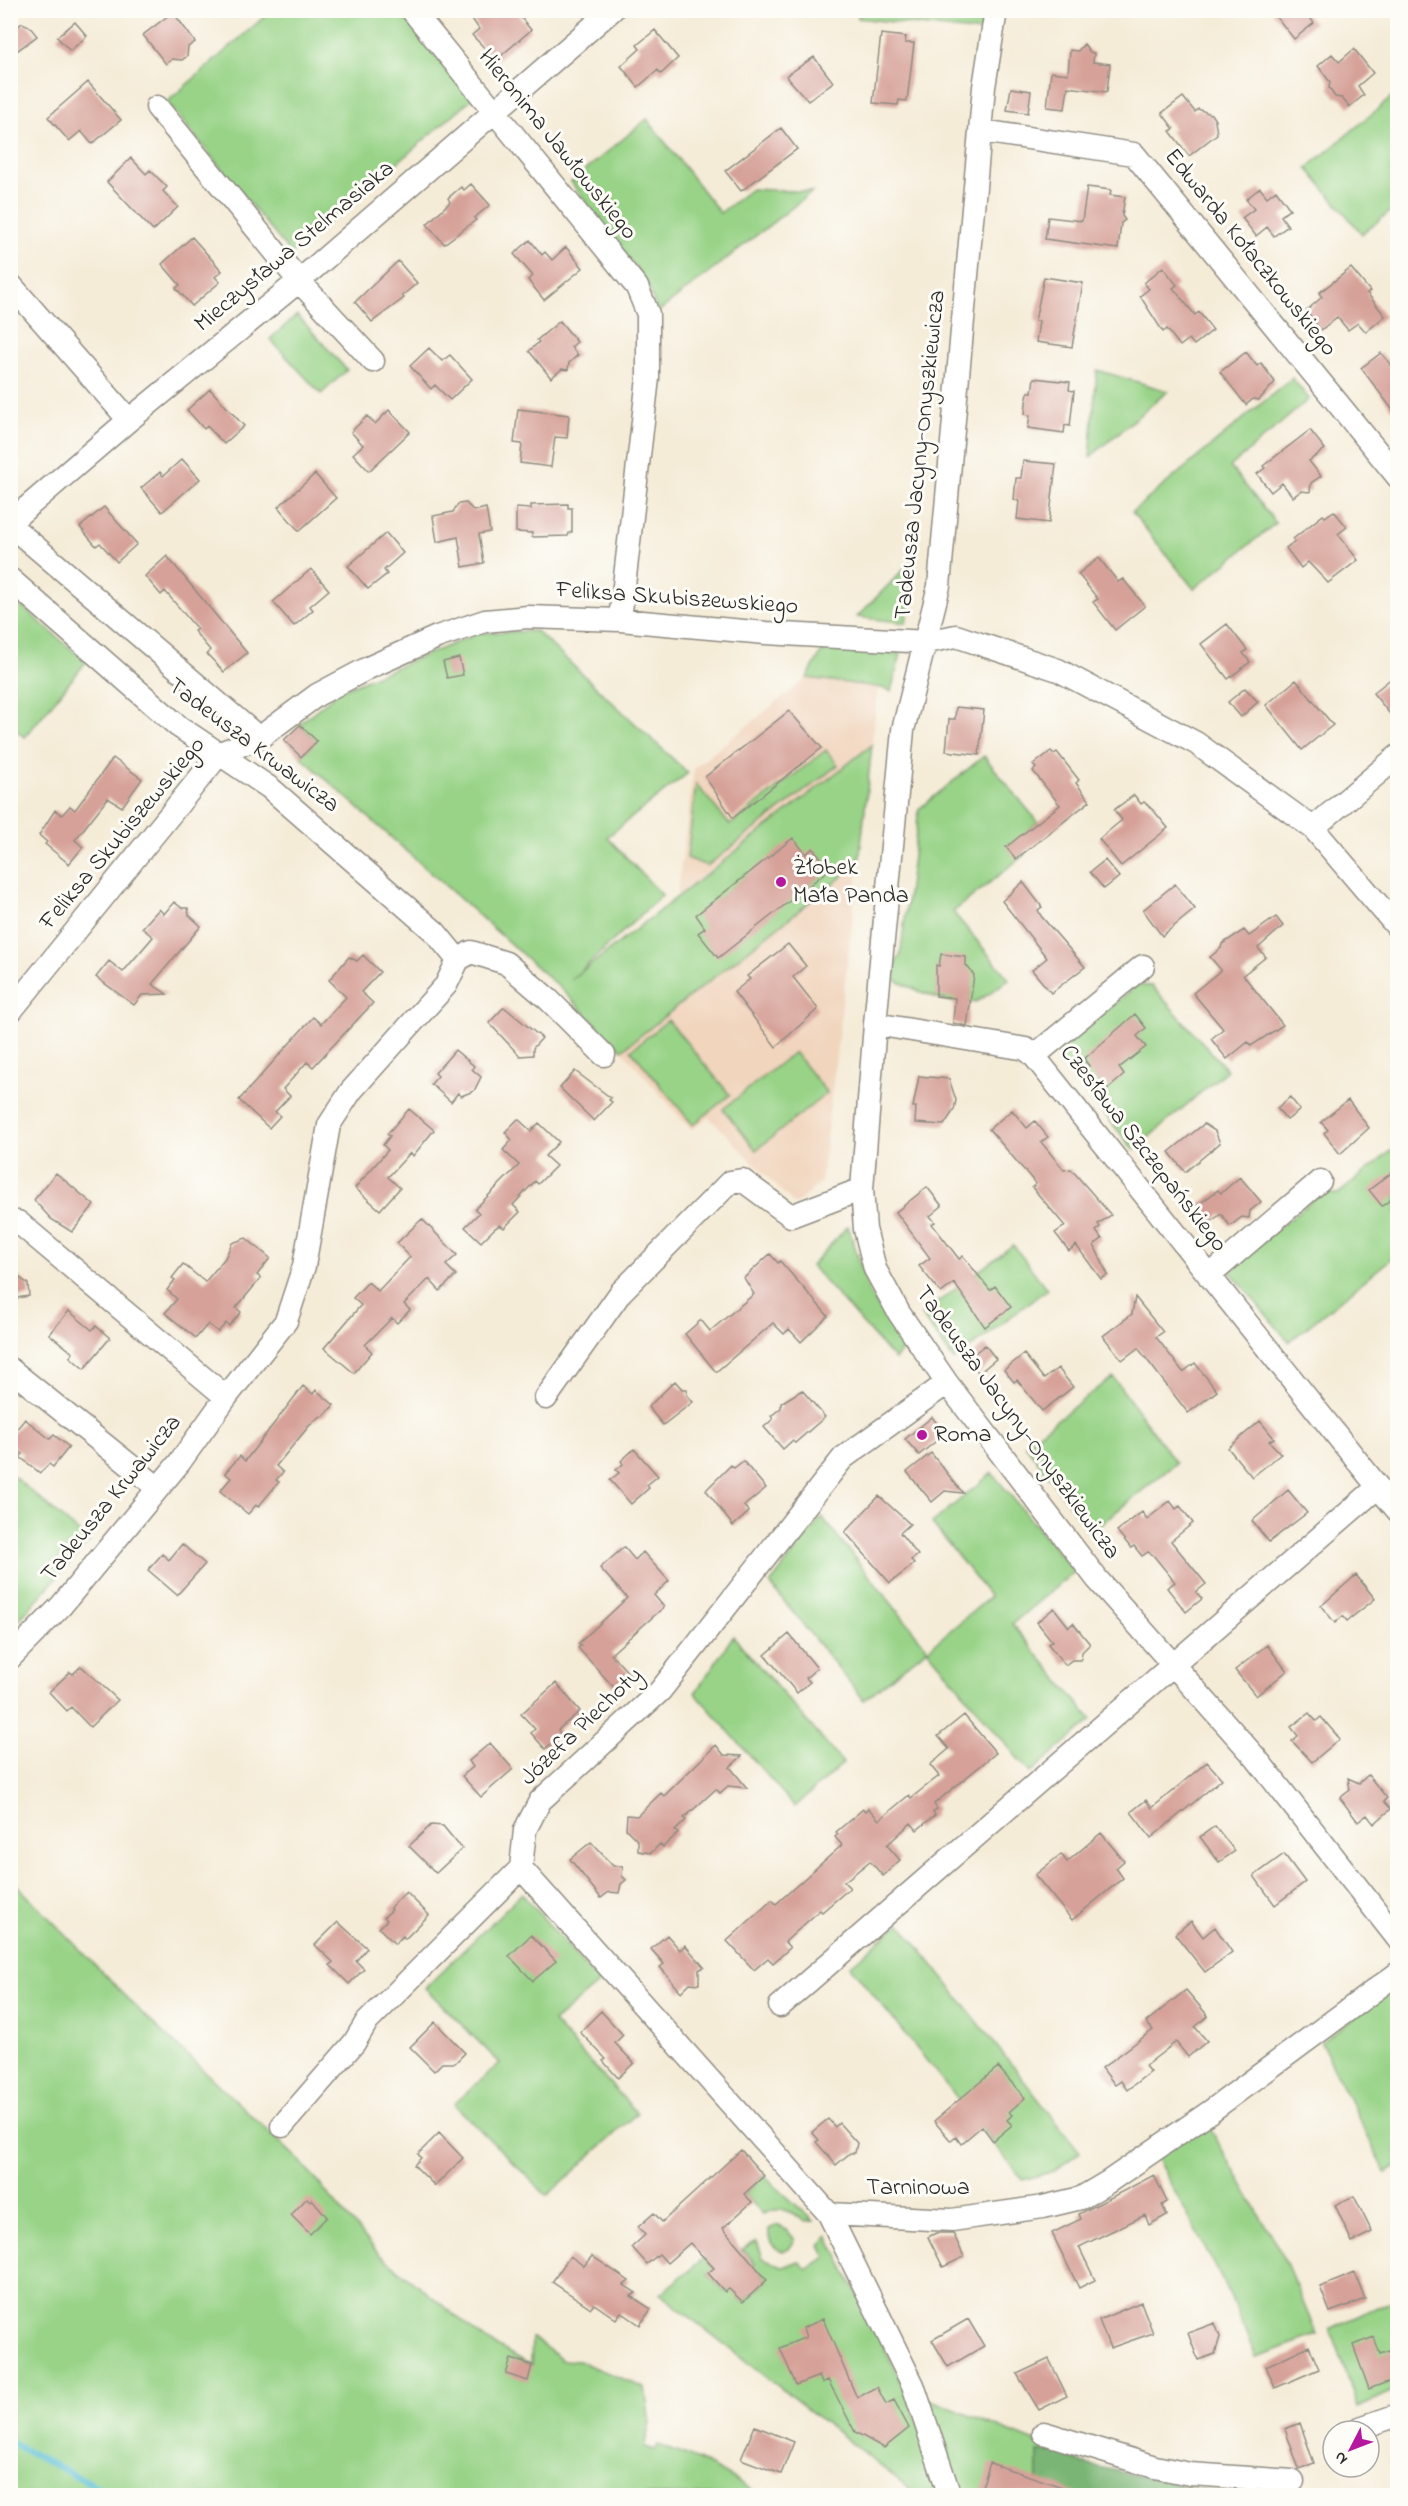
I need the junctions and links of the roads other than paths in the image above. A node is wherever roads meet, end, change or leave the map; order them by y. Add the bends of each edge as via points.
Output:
1 (412, 10) edge
2 (612, 10) edge
3 (996, 10) edge
4 (157, 107) dead end
5 (495, 111) junction
6 (982, 131) junction
7 (299, 281) junction
8 (10, 284) edge
9 (373, 361) dead end
10 (129, 420) junction
11 (1398, 477) edge
12 (10, 524) edge
13 (10, 579) edge
14 (620, 620) junction
15 (927, 642) junction
16 (259, 738) junction
17 (220, 753) junction
18 (1398, 756) edge
19 (1313, 828) junction
20 (1398, 928) edge
21 (459, 960) junction
22 (1143, 966) dead end
23 (10, 1012) edge
24 (875, 1024) junction
25 (604, 1055) dead end
26 (1034, 1056) junction
27 (1320, 1182) dead end
28 (862, 1189) junction
29 (18, 1222) dead end
30 (1209, 1276) junction
31 (10, 1369) edge
32 (947, 1383) junction
33 (226, 1397) junction
34 (546, 1398) dead end
35 (157, 1487) junction
36 (1378, 1487) junction
37 (1398, 1511) edge
38 (10, 1658) edge
39 (1175, 1665) junction
40 (521, 1868) junction
41 (1398, 1939) edge
42 (1398, 1973) edge
43 (780, 2006) dead end
44 (282, 2126) dead end
45 (829, 2214) junction
46 (1398, 2415) edge
47 (1381, 2421) edge
48 (1044, 2433) dead end
49 (1293, 2481) dead end
50 (950, 2496) edge

1 - 5 street, Hieronima Jawłowskiego
2 - 5 street, Mieczysława Stelmasiaka
3 - 6 street, Tadeusza Jacyny-Onyszkiewicza via 984,87
4 - 7 street
5 - 7 street, Mieczysława Stelmasiaka
5 - 14 street, Hieronima Jawłowskiego via 637,287 648,314 648,378
6 - 11 street, Edwarda Kołaczkowskiego via 1134,154
6 - 15 street, Tadeusza Jacyny-Onyszkiewicza via 939,586
7 - 9 street
7 - 10 street, Mieczysława Stelmasiaka
8 - 10 street
10 - 12 street, Mieczysława Stelmasiaka
12 - 16 street
13 - 17 street, Tadeusza Krwawicza via 178,726
14 - 15 street, Feliksa Skubiszewskiego
14 - 16 street, Feliksa Skubiszewskiego via 528,617 485,621 436,637 317,695
15 - 19 street, Feliksa Skubiszewskiego via 956,636 1058,670 1196,743
15 - 24 street, Tadeusza Jacyny-Onyszkiewicza via 903,730
16 - 17 street, Feliksa Skubiszewskiego
17 - 21 street, Tadeusza Krwawicza via 270,788 349,856 435,932
17 - 23 street, Feliksa Skubiszewskiego
18 - 19 street
19 - 20 street, Feliksa Skubiszewskiego
21 - 25 street via 471,951 506,963 549,999
21 - 33 street, Tadeusza Krwawicza via 446,985 351,1091 329,1125 304,1266 286,1321
22 - 26 street, Czesława Szczepańskiego
24 - 26 street, Czesława Szczepańskiego via 1026,1049
24 - 28 street, Tadeusza Jacyny-Onyszkiewicza
26 - 30 street, Czesława Szczepańskiego
27 - 30 street, Czesława Szczepańskiego
28 - 32 street, Tadeusza Jacyny-Onyszkiewicza via 865,1229 875,1269 899,1313
28 - 34 street via 791,1216 742,1180 730,1182 621,1292
29 - 33 street
30 - 36 street, Czesława Szczepańskiego
31 - 35 street
32 - 39 street, Tadeusza Jacyny-Onyszkiewicza via 1097,1579
32 - 40 street, Józefa Piechoty via 843,1458 660,1691 540,1802 525,1830
33 - 35 street, Tadeusza Krwawicza
35 - 38 street, Tadeusza Krwawicza via 61,1606
36 - 37 street, Czesława Szczepańskiego
36 - 39 street
39 - 41 street, Tadeusza Jacyny-Onyszkiewicza via 1256,1758
39 - 43 street
40 - 44 street via 366,2023 354,2043
40 - 45 street
42 - 45 street, Tarninowa via 1211,2111 1081,2198 952,2220
45 - 50 street via 913,2385
46 - 47 street
48 - 49 street via 1190,2474

